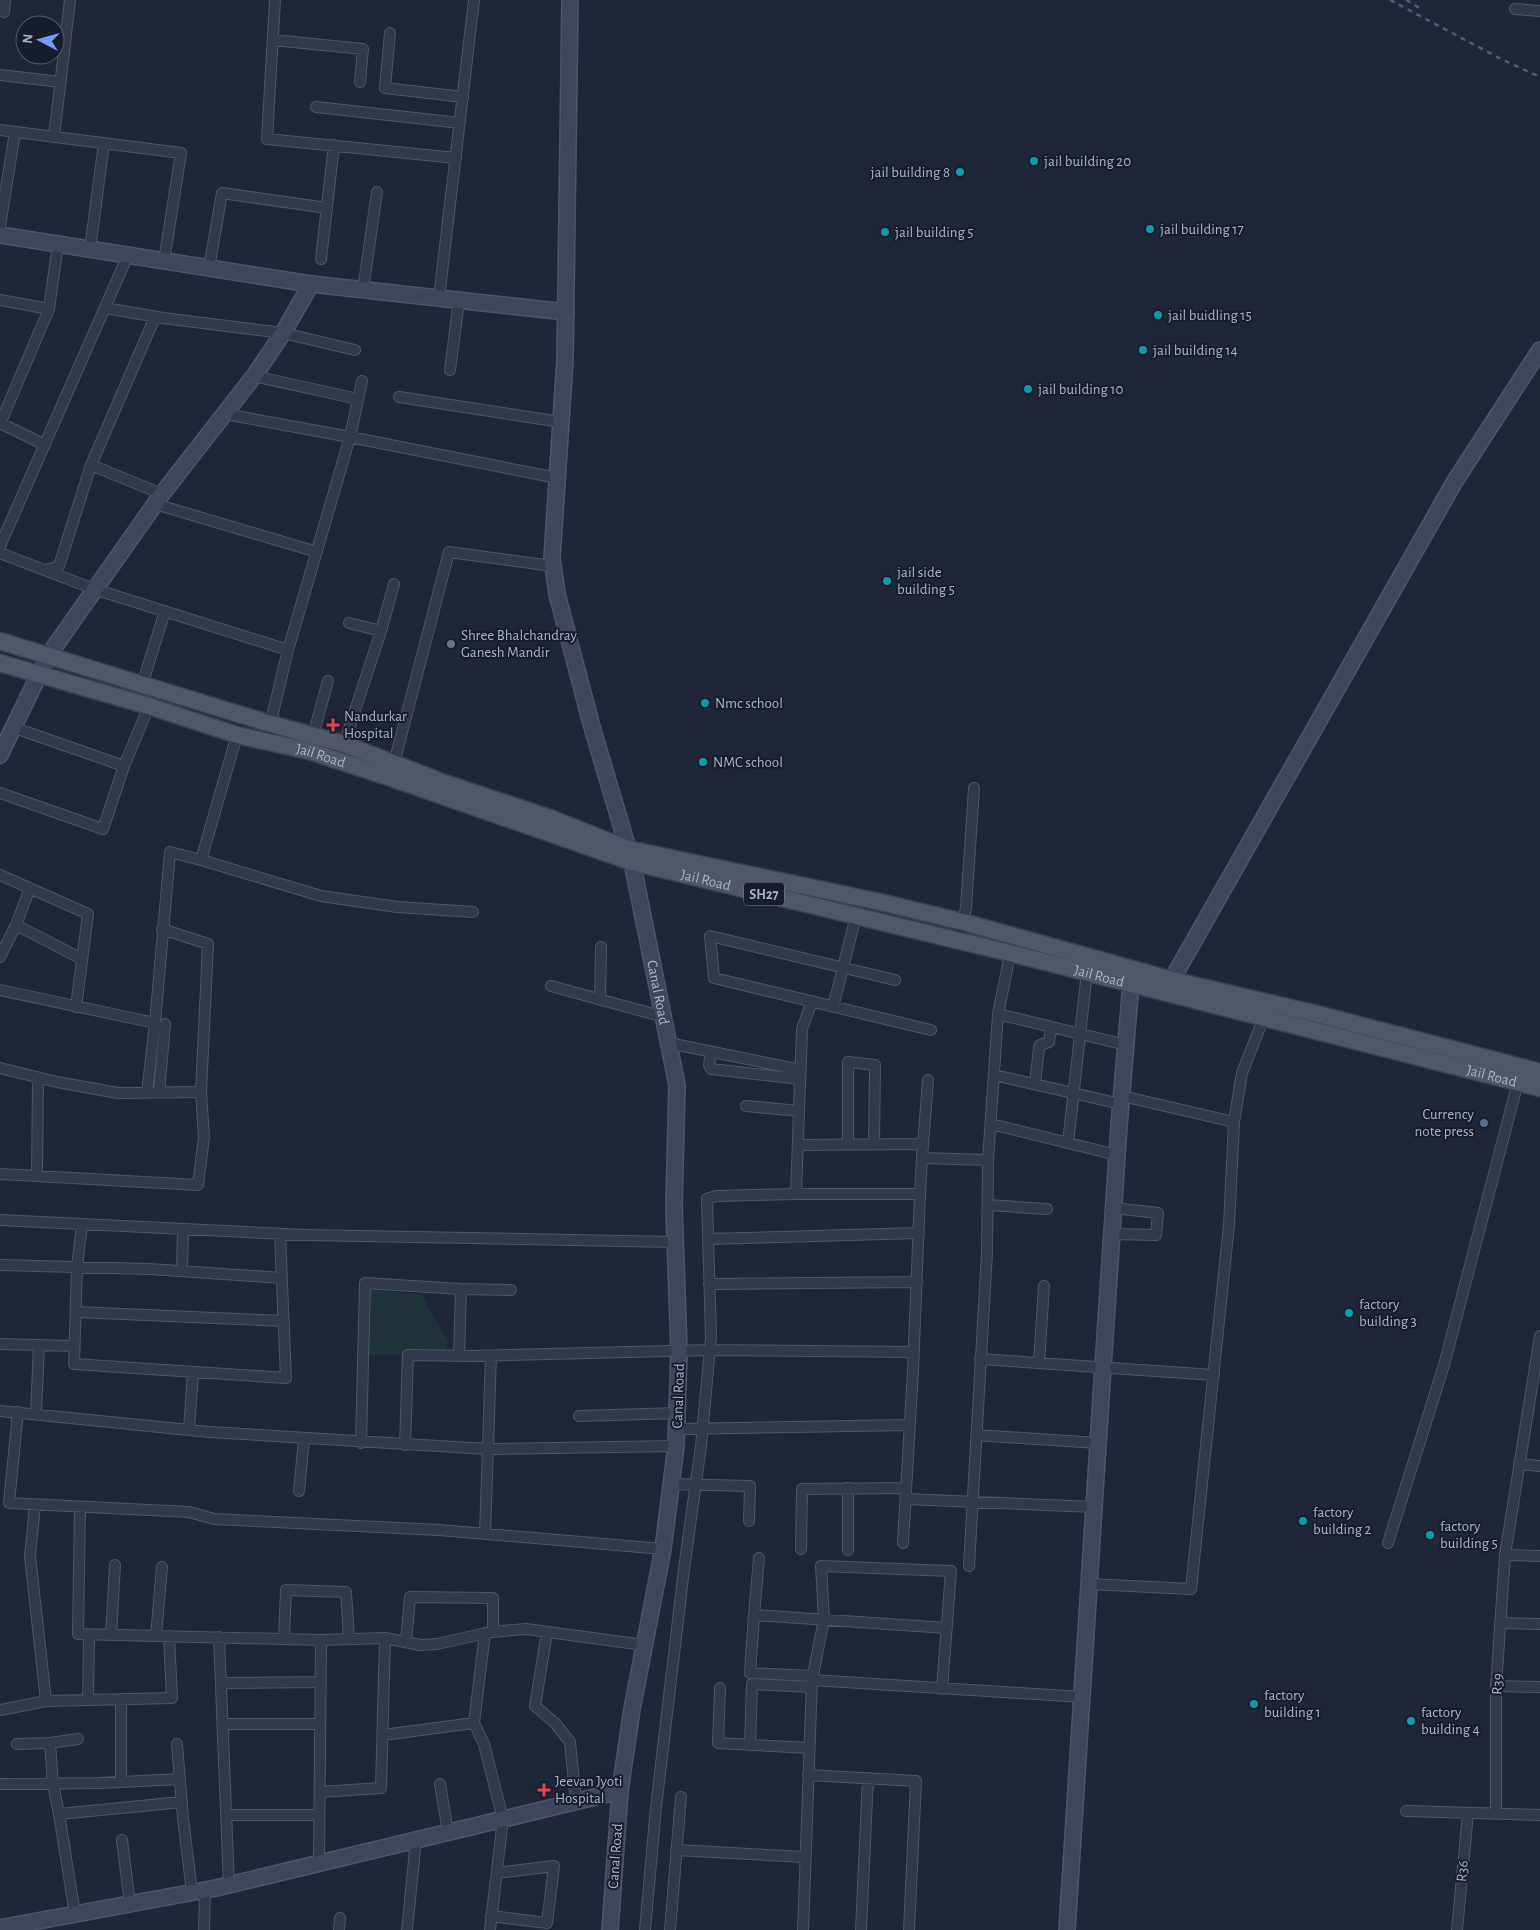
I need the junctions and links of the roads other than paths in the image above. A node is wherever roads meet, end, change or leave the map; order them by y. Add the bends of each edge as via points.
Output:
1 (5, 0) edge
2 (70, 0) edge
3 (275, 0) edge
4 (474, 0) edge
5 (570, 0) edge
6 (1515, 9) dead end
7 (1540, 11) edge
8 (4, 12) dead end
9 (390, 33) dead end
10 (273, 40) junction
11 (0, 75) edge
12 (61, 82) junction
13 (360, 82) dead end
14 (463, 97) junction
15 (316, 107) dead end
16 (460, 123) junction
17 (0, 130) edge
18 (15, 132) junction
19 (54, 137) junction
20 (104, 143) junction
21 (334, 145) junction
22 (456, 158) junction
23 (376, 192) dead end
24 (327, 208) junction
25 (0, 226) edge
26 (0, 234) edge
27 (58, 244) junction
28 (90, 249) junction
29 (128, 255) junction
30 (321, 259) dead end
31 (164, 261) junction
32 (209, 268) junction
33 (312, 284) junction
34 (363, 290) junction
35 (439, 298) junction
36 (0, 300) edge
37 (459, 300) junction
38 (105, 308) junction
39 (49, 309) junction
40 (566, 312) junction
41 (155, 317) junction
42 (284, 333) junction
43 (354, 350) dead end
44 (1540, 350) edge
45 (450, 370) dead end
46 (254, 376) junction
47 (362, 381) dead end
48 (399, 397) dead end
49 (358, 399) junction
50 (225, 414) junction
51 (561, 422) junction
52 (0, 423) edge
53 (350, 437) junction
54 (45, 445) junction
55 (91, 465) junction
56 (557, 478) junction
57 (158, 499) junction
58 (0, 546) edge
59 (0, 552) edge
60 (317, 552) junction
61 (553, 566) junction
62 (46, 570) junction
63 (394, 584) dead end
64 (94, 589) junction
65 (165, 611) junction
66 (349, 623) dead end
67 (381, 631) junction
68 (0, 641) edge
69 (288, 650) junction
70 (48, 656) junction
71 (1, 665) edge
72 (40, 675) junction
73 (328, 681) dead end
74 (142, 685) junction
75 (149, 706) junction
76 (271, 724) junction
77 (12, 727) junction
78 (237, 735) junction
79 (313, 736) junction
80 (266, 742) junction
81 (344, 744) junction
82 (0, 755) edge
83 (394, 762) junction
84 (124, 766) junction
85 (974, 788) dead end
86 (0, 793) edge
87 (630, 855) junction
88 (201, 860) junction
89 (0, 875) edge
90 (30, 888) junction
91 (473, 912) dead end
92 (856, 916) junction
93 (963, 922) junction
94 (16, 925) junction
95 (162, 929) junction
96 (1014, 936) junction
97 (958, 941) junction
98 (601, 947) dead end
99 (1010, 953) junction
100 (0, 957) edge
101 (82, 959) junction
102 (843, 969) junction
103 (1087, 972) junction
104 (1133, 976) junction
105 (895, 980) dead end
106 (552, 986) dead end
107 (1169, 986) junction
108 (0, 990) edge
109 (600, 1000) junction
110 (812, 1001) junction
111 (833, 1006) junction
112 (76, 1007) junction
113 (998, 1014) junction
114 (664, 1017) junction
115 (1264, 1017) junction
116 (160, 1023) junction
117 (1050, 1027) junction
118 (931, 1030) dead end
119 (1353, 1031) junction
120 (1080, 1034) junction
121 (669, 1043) junction
122 (1126, 1045) junction
123 (711, 1052) junction
124 (0, 1068) edge
125 (1540, 1072) edge
126 (801, 1075) junction
127 (994, 1075) junction
128 (38, 1078) junction
129 (928, 1080) dead end
130 (1518, 1082) junction
131 (1035, 1084) junction
132 (1540, 1088) edge
133 (159, 1092) junction
134 (201, 1092) junction
135 (148, 1093) junction
136 (1074, 1093) junction
137 (1122, 1100) junction
138 (746, 1106) dead end
139 (799, 1111) junction
140 (1234, 1122) junction
141 (991, 1124) junction
142 (1068, 1143) junction
143 (848, 1144) junction
144 (874, 1144) junction
145 (923, 1144) junction
146 (798, 1145) junction
147 (1117, 1155) junction
148 (922, 1158) junction
149 (988, 1160) junction
150 (0, 1174) edge
151 (37, 1176) junction
152 (796, 1194) junction
153 (920, 1194) junction
154 (988, 1205) junction
155 (1114, 1208) junction
156 (1047, 1209) dead end
157 (0, 1220) edge
158 (82, 1224) junction
159 (183, 1229) junction
160 (919, 1233) junction
161 (280, 1234) junction
162 (1112, 1234) junction
163 (708, 1240) junction
164 (675, 1242) junction
165 (0, 1265) edge
166 (77, 1266) junction
167 (182, 1270) junction
168 (282, 1278) junction
169 (917, 1282) junction
170 (709, 1284) junction
171 (1044, 1286) dead end
172 (460, 1289) junction
173 (511, 1290) dead end
174 (76, 1312) junction
175 (284, 1321) junction
176 (1540, 1336) edge
177 (0, 1344) edge
178 (40, 1345) junction
179 (74, 1346) junction
180 (710, 1350) junction
181 (679, 1351) junction
182 (914, 1352) junction
183 (459, 1356) junction
184 (491, 1356) junction
185 (980, 1359) junction
186 (1039, 1363) junction
187 (1103, 1368) junction
188 (193, 1372) junction
189 (1214, 1375) junction
190 (0, 1411) edge
191 (18, 1412) junction
192 (678, 1413) junction
193 (36, 1414) junction
194 (579, 1416) dead end
195 (910, 1425) junction
196 (677, 1429) junction
197 (702, 1429) junction
198 (189, 1430) junction
199 (976, 1435) junction
200 (304, 1438) junction
201 (361, 1443) junction
202 (1098, 1443) junction
203 (405, 1445) junction
204 (676, 1446) junction
205 (488, 1450) junction
206 (1519, 1464) junction
207 (1540, 1466) edge
208 (672, 1484) junction
209 (695, 1486) junction
210 (848, 1488) junction
211 (906, 1488) junction
212 (299, 1491) dead end
213 (906, 1499) junction
214 (972, 1502) junction
215 (5, 1503) edge
216 (34, 1505) junction
217 (80, 1507) junction
218 (1094, 1507) junction
219 (749, 1520) dead end
220 (485, 1534) junction
221 (903, 1543) dead end
222 (1388, 1543) dead end
223 (662, 1549) junction
224 (801, 1549) dead end
225 (848, 1550) dead end
226 (1505, 1555) junction
227 (1540, 1556) edge
228 (759, 1558) dead end
229 (115, 1565) dead end
230 (969, 1566) dead end
231 (162, 1567) dead end
232 (1089, 1584) junction
233 (754, 1615) junction
234 (824, 1619) junction
235 (1500, 1622) junction
236 (1540, 1624) edge
237 (947, 1628) junction
238 (489, 1632) junction
239 (546, 1632) junction
240 (89, 1635) junction
241 (111, 1635) junction
242 (156, 1636) junction
243 (169, 1636) junction
244 (219, 1637) junction
245 (284, 1638) junction
246 (385, 1638) junction
247 (349, 1639) junction
248 (321, 1640) junction
249 (406, 1642) junction
250 (644, 1645) junction
251 (812, 1681) junction
252 (320, 1682) junction
253 (221, 1683) junction
254 (1496, 1686) junction
255 (720, 1688) dead end
256 (1540, 1688) edge
257 (942, 1689) junction
258 (1082, 1697) junction
259 (121, 1699) junction
260 (88, 1700) junction
261 (46, 1701) junction
262 (0, 1710) edge
263 (474, 1723) junction
264 (222, 1724) junction
265 (320, 1724) junction
266 (383, 1735) junction
267 (78, 1739) dead end
268 (50, 1743) junction
269 (17, 1744) dead end
270 (177, 1744) dead end
271 (750, 1745) junction
272 (809, 1748) junction
273 (808, 1775) junction
274 (868, 1778) junction
275 (180, 1779) junction
276 (121, 1781) junction
277 (0, 1784) edge
278 (53, 1784) junction
279 (440, 1784) dead end
280 (620, 1791) junction
281 (320, 1792) junction
282 (681, 1797) dead end
283 (182, 1802) junction
284 (576, 1802) junction
285 (1406, 1811) dead end
286 (1468, 1813) junction
287 (59, 1814) junction
288 (1496, 1814) junction
289 (226, 1815) junction
290 (319, 1815) junction
291 (1540, 1815) edge
292 (503, 1819) junction
293 (448, 1832) junction
294 (122, 1840) dead end
295 (416, 1840) junction
296 (676, 1850) junction
297 (805, 1857) junction
298 (319, 1863) junction
299 (497, 1872) junction
300 (229, 1885) junction
301 (198, 1891) junction
302 (130, 1904) junction
303 (75, 1914) junction
304 (492, 1916) junction
305 (340, 1918) dead end
306 (56, 1924) edge
307 (2, 1929) edge
308 (204, 1930) edge
309 (340, 1930) edge
310 (407, 1930) edge
311 (490, 1930) edge
312 (610, 1930) edge
313 (645, 1930) edge
314 (670, 1930) edge
315 (803, 1930) edge
316 (861, 1930) edge
317 (909, 1930) edge
318 (1067, 1930) edge
319 (1457, 1930) edge

1 - 8 street
2 - 12 street
3 - 10 street
4 - 14 street
5 - 40 street, Canal Road
6 - 7 street
9 - 14 street via 385,88
10 - 13 street via 363,49
10 - 21 street via 267,139
11 - 12 street
12 - 19 street
14 - 16 street
15 - 16 street
16 - 22 street
17 - 18 street
18 - 19 street
18 - 25 street
19 - 20 street
20 - 28 street
20 - 31 street via 181,153
21 - 22 street
21 - 24 street
22 - 35 street
23 - 34 street
24 - 30 street
24 - 32 street via 222,193
26 - 27 street
27 - 28 street
27 - 39 street
28 - 29 street
29 - 31 street
29 - 38 street
31 - 32 street
32 - 33 street
33 - 34 street
33 - 42 street
34 - 35 street
35 - 37 street
36 - 39 street
37 - 40 street
37 - 45 street
38 - 41 street
38 - 54 street
39 - 52 street
40 - 51 street, Canal Road
41 - 42 street
41 - 55 street
42 - 43 street
42 - 46 street
44 - 107 street via 1455,482
46 - 49 street
46 - 50 street
47 - 49 street
48 - 51 street
49 - 53 street
50 - 53 street
50 - 57 street
51 - 56 street, Canal Road
52 - 54 street
53 - 56 street
53 - 60 street
54 - 58 street
55 - 57 street
55 - 62 street via 59,566
56 - 61 street, Canal Road
57 - 60 street
57 - 64 street
59 - 62 street
60 - 69 street
61 - 83 street via 449,552
61 - 87 street, Canal Road via 557,594 592,728
62 - 64 street
63 - 67 street
64 - 65 street
64 - 70 street
65 - 69 street
65 - 74 street
66 - 67 street
67 - 81 street
68 - 70 main road
69 - 76 street
70 - 72 street
70 - 74 main road
71 - 72 main road, Jail Road / SH27
72 - 75 main road, Jail Road / SH27
72 - 77 street
73 - 79 street
74 - 76 main road
75 - 78 main road, Jail Road / SH27
75 - 84 street
76 - 79 main road
76 - 80 street
77 - 82 street
77 - 84 street
78 - 80 main road, Jail Road / SH27
78 - 88 street
79 - 81 main road
80 - 87 main road, Jail Road / SH27 via 309,751
81 - 83 main road
83 - 87 main road via 442,782 550,818
84 - 86 street via 103,829
85 - 93 street
87 - 92 main road, Jail Road / SH27
87 - 93 main road via 880,902
87 - 114 street, Canal Road
88 - 91 street via 321,896 397,907
88 - 95 street via 170,852
89 - 90 street
90 - 94 street
90 - 101 street via 88,914
92 - 97 main road, Jail Road / SH27
92 - 102 street
93 - 96 main road
93 - 97 street
94 - 100 street
94 - 101 street
95 - 116 street
95 - 134 street via 208,944
96 - 99 street
96 - 104 main road
97 - 99 main road, Jail Road / SH27
98 - 109 street
99 - 103 main road, Jail Road / SH27
99 - 113 street
101 - 112 street
102 - 105 street
102 - 110 street via 710,936 714,978
102 - 111 street
103 - 104 main road, Jail Road / SH27
103 - 120 street
104 - 107 main road, Jail Road / SH27
104 - 122 street
106 - 109 street
107 - 115 main road, Jail Road / SH27
107 - 119 main road
108 - 112 street
109 - 114 street
110 - 111 street
110 - 126 street via 802,1029
111 - 118 street
112 - 116 street
113 - 117 street
113 - 127 street
114 - 121 street, Canal Road
115 - 119 main road, Jail Road / SH27
115 - 140 street via 1242,1073
116 - 133 street
116 - 135 street
117 - 120 street
117 - 131 street via 1049,1042 1039,1048
119 - 125 main road
119 - 130 main road, Jail Road / SH27
120 - 122 street
120 - 136 street
121 - 123 street
121 - 164 street, Canal Road via 677,1085
122 - 137 street
123 - 126 street
123 - 126 street via 711,1069
124 - 128 street
126 - 139 street
127 - 131 street
127 - 141 street
128 - 135 street via 118,1093
128 - 151 street
129 - 145 street
130 - 132 main road, Jail Road / SH27
130 - 222 street via 1444,1365
131 - 136 street
133 - 134 street
133 - 135 street
134 - 151 street via 204,1138 198,1185
136 - 137 street
136 - 142 street
137 - 140 street
137 - 147 street
138 - 139 street
139 - 146 street
140 - 189 street via 1229,1225
141 - 142 street
141 - 149 street
142 - 147 street
143 - 144 street
143 - 144 street via 848,1062 875,1065
143 - 146 street
144 - 145 street
145 - 148 street
146 - 152 street
147 - 155 street
148 - 149 street
148 - 153 street
149 - 154 street
150 - 151 street
152 - 153 street
152 - 163 street via 706,1199
153 - 160 street
154 - 156 street
154 - 185 street
155 - 162 street
155 - 162 street via 1158,1213 1156,1236
157 - 158 street
158 - 159 street
158 - 166 street
159 - 161 street
159 - 167 street
160 - 163 street
160 - 169 street
161 - 164 street
161 - 168 street
162 - 187 street
163 - 170 street
164 - 181 street, Canal Road
165 - 166 street
166 - 167 street
166 - 174 street
167 - 168 street
168 - 175 street
169 - 170 street
169 - 182 street
170 - 180 street
171 - 186 street
172 - 173 street
172 - 183 street
172 - 201 street via 364,1284
174 - 175 street
174 - 179 street
175 - 188 street via 286,1378
176 - 206 street, R39
177 - 178 street
178 - 179 street
178 - 193 street
179 - 188 street via 74,1364
180 - 181 street
180 - 182 street
180 - 197 street
181 - 184 street
181 - 192 street, Canal Road
182 - 195 street
183 - 184 street
183 - 203 street via 408,1355
184 - 205 street
185 - 186 street
185 - 199 street
186 - 187 street
187 - 189 street
187 - 202 street
188 - 198 street
189 - 232 street via 1191,1589
190 - 191 street
191 - 193 street
191 - 215 street
192 - 194 street
192 - 196 street, Canal Road
193 - 198 street
195 - 197 street
195 - 211 street
196 - 197 street
196 - 204 street, Canal Road
197 - 209 street
198 - 200 street
199 - 202 street
199 - 214 street
200 - 201 street
200 - 212 street
201 - 203 street
202 - 218 street
203 - 205 street
204 - 205 street
204 - 208 street, Canal Road
205 - 220 street
206 - 207 street
206 - 226 street, R39
208 - 209 street
208 - 223 street, Canal Road
209 - 219 street via 750,1486
209 - 313 street via 657,1798
210 - 211 street
210 - 224 street via 802,1489
210 - 225 street
211 - 213 street
213 - 214 street
213 - 221 street
214 - 218 street
214 - 230 street
215 - 216 street
216 - 217 street
216 - 261 street via 30,1556
217 - 220 street via 189,1512 214,1519
217 - 240 street via 78,1634
218 - 232 street
220 - 223 street
223 - 250 street, Canal Road
226 - 227 street
226 - 235 street, R39
228 - 233 street
229 - 241 street
231 - 242 street
232 - 258 street
233 - 234 street
233 - 251 street via 750,1673
234 - 237 street
234 - 237 street via 821,1566 951,1570
234 - 251 street
235 - 236 street
235 - 254 street, R39
237 - 257 street
238 - 239 street via 526,1629
238 - 249 street via 437,1644
238 - 249 street via 493,1598 410,1597
238 - 263 street
239 - 250 street
239 - 284 street via 535,1706 570,1742
240 - 241 street
240 - 260 street
241 - 242 street
242 - 243 street
243 - 244 street
243 - 259 street via 172,1698
244 - 245 street
244 - 253 street
245 - 247 street via 286,1590 346,1592
245 - 248 street
246 - 247 street
246 - 249 street
246 - 266 street
247 - 248 street
248 - 252 street
250 - 280 street, Canal Road
251 - 257 street
251 - 271 street via 752,1684
251 - 272 street
252 - 253 street
252 - 265 street
253 - 264 street
254 - 256 street
254 - 288 street, R39
255 - 271 street via 718,1743
257 - 258 street
258 - 318 street
259 - 260 street
259 - 276 street
260 - 261 street
261 - 262 street
263 - 266 street
263 - 292 street via 484,1744
264 - 265 street
264 - 289 street
265 - 281 street
266 - 281 street via 381,1788
267 - 268 street
268 - 269 street
268 - 278 street
270 - 275 street
271 - 272 street
272 - 273 street
273 - 274 street
273 - 297 street
274 - 316 street
274 - 317 street via 916,1781
275 - 276 street
275 - 283 street
276 - 278 street
277 - 278 street
278 - 287 street
279 - 293 street
280 - 284 street
280 - 312 street, Canal Road
281 - 290 street
282 - 296 street
283 - 287 street
283 - 301 street
284 - 292 street
285 - 286 street
286 - 288 street
286 - 319 street, R36
287 - 303 street
288 - 291 street
289 - 290 street
289 - 300 street
290 - 298 street
292 - 293 street
292 - 299 street
293 - 295 street
294 - 302 street
295 - 298 street
295 - 310 street
296 - 297 street
296 - 314 street
297 - 315 street
298 - 300 street
299 - 304 street
299 - 304 street via 554,1866 547,1923
300 - 301 street
301 - 302 street
301 - 308 street
302 - 303 street
303 - 306 street
304 - 311 street
305 - 309 street
306 - 307 street

